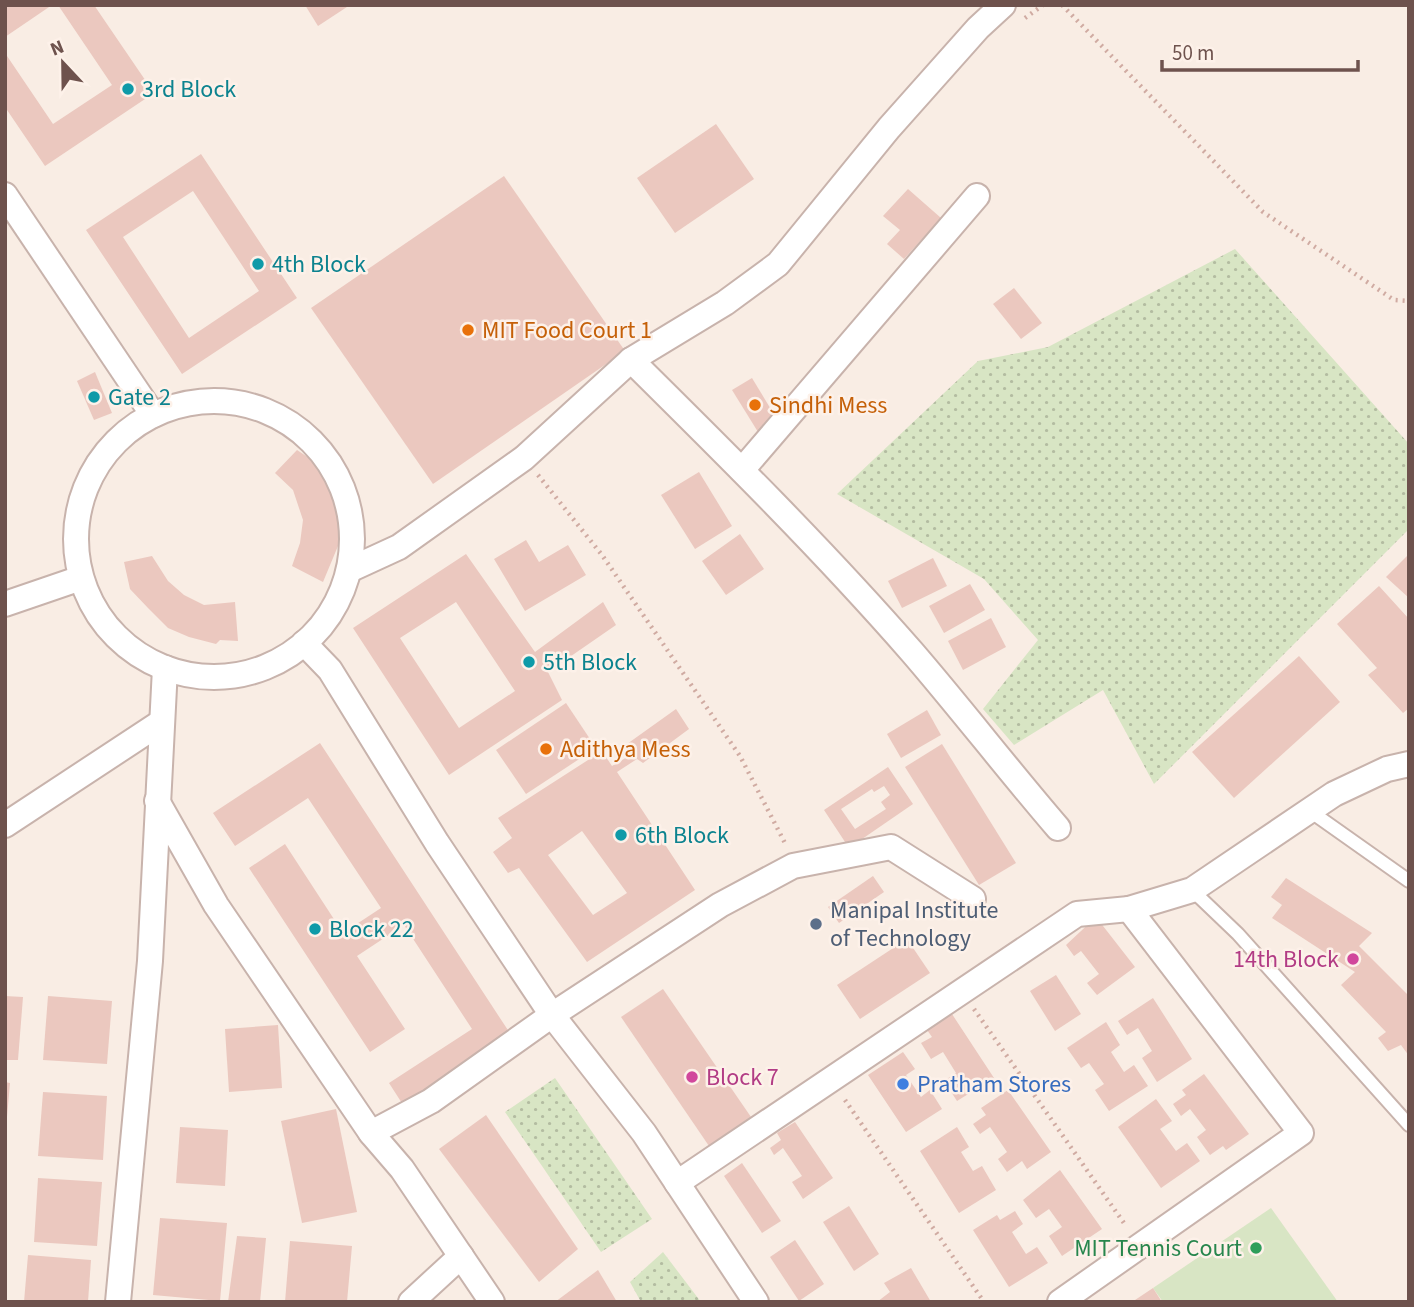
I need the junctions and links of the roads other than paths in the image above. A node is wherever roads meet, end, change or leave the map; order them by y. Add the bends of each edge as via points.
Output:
1 (1003, 5) edge
2 (5, 195) edge
3 (977, 196) dead end
4 (631, 360) junction
5 (153, 415) junction
6 (742, 470) junction
7 (348, 570) junction
8 (81, 578) junction
9 (5, 604) edge
10 (304, 643) junction
11 (165, 668) junction
12 (160, 723) junction
13 (1409, 764) edge
14 (157, 801) junction
15 (1310, 811) junction
16 (5, 825) edge
17 (1058, 828) dead end
18 (1409, 881) edge
19 (1192, 890) junction
20 (973, 899) dead end
21 (1129, 909) junction
22 (552, 1015) junction
23 (1409, 1125) edge
24 (371, 1133) junction
25 (677, 1183) junction
26 (461, 1256) junction
27 (118, 1302) edge
28 (411, 1302) edge
29 (492, 1302) edge
30 (756, 1302) edge
31 (1060, 1302) edge

1 - 4 street via 888,128 778,264 725,303
2 - 5 street
3 - 6 street
4 - 6 street
4 - 7 street via 524,458 399,547
5 - 7 street via 187,403 234,402 272,413 299,429 326,458 345,492 352,531
5 - 8 street via 113,445 87,485 76,530
6 - 17 street via 913,654
7 - 10 street via 330,613
8 - 9 street
8 - 11 street via 111,632
10 - 11 street via 271,664 233,675 201,676
10 - 22 street via 330,670 437,843
11 - 12 street
12 - 14 street
12 - 16 street
13 - 15 street via 1387,769 1334,794
14 - 24 street via 216,905
14 - 27 street via 150,961
15 - 18 lane
15 - 19 street
19 - 21 street
19 - 23 lane via 1238,934
20 - 22 street via 891,847 793,866 720,905
21 - 25 street via 1077,914
21 - 31 street via 1301,1133
22 - 24 street via 431,1101
22 - 25 street
24 - 26 street via 402,1169
25 - 30 street
26 - 28 street
26 - 29 street

